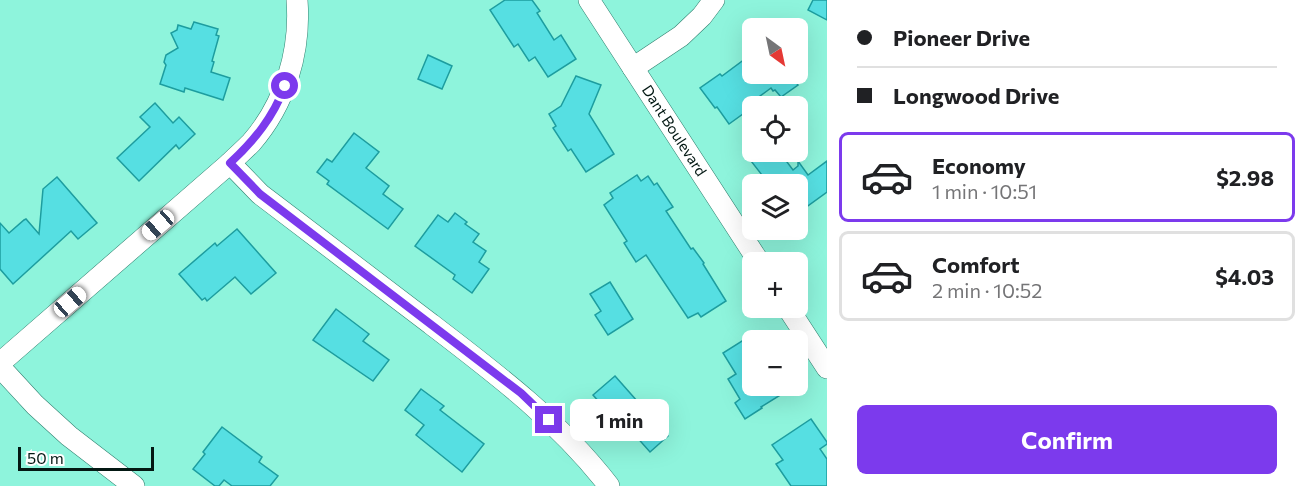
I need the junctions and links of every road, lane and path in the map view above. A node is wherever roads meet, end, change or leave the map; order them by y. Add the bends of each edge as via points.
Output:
1 (297, 0) edge
2 (589, 0) edge
3 (714, 0) edge
4 (633, 68) junction
5 (230, 163) junction
6 (753, 252) edge
7 (794, 318) edge
8 (0, 365) edge
9 (827, 368) edge
10 (134, 486) edge
11 (609, 486) edge

1 - 5 street via 297,44 280,99 250,144
2 - 4 street, Dant Boulevard
3 - 4 street via 681,36
4 - 6 street, Dant Boulevard
5 - 8 street
5 - 11 street via 260,194 521,393 563,433
7 - 9 street
8 - 10 street via 69,436

